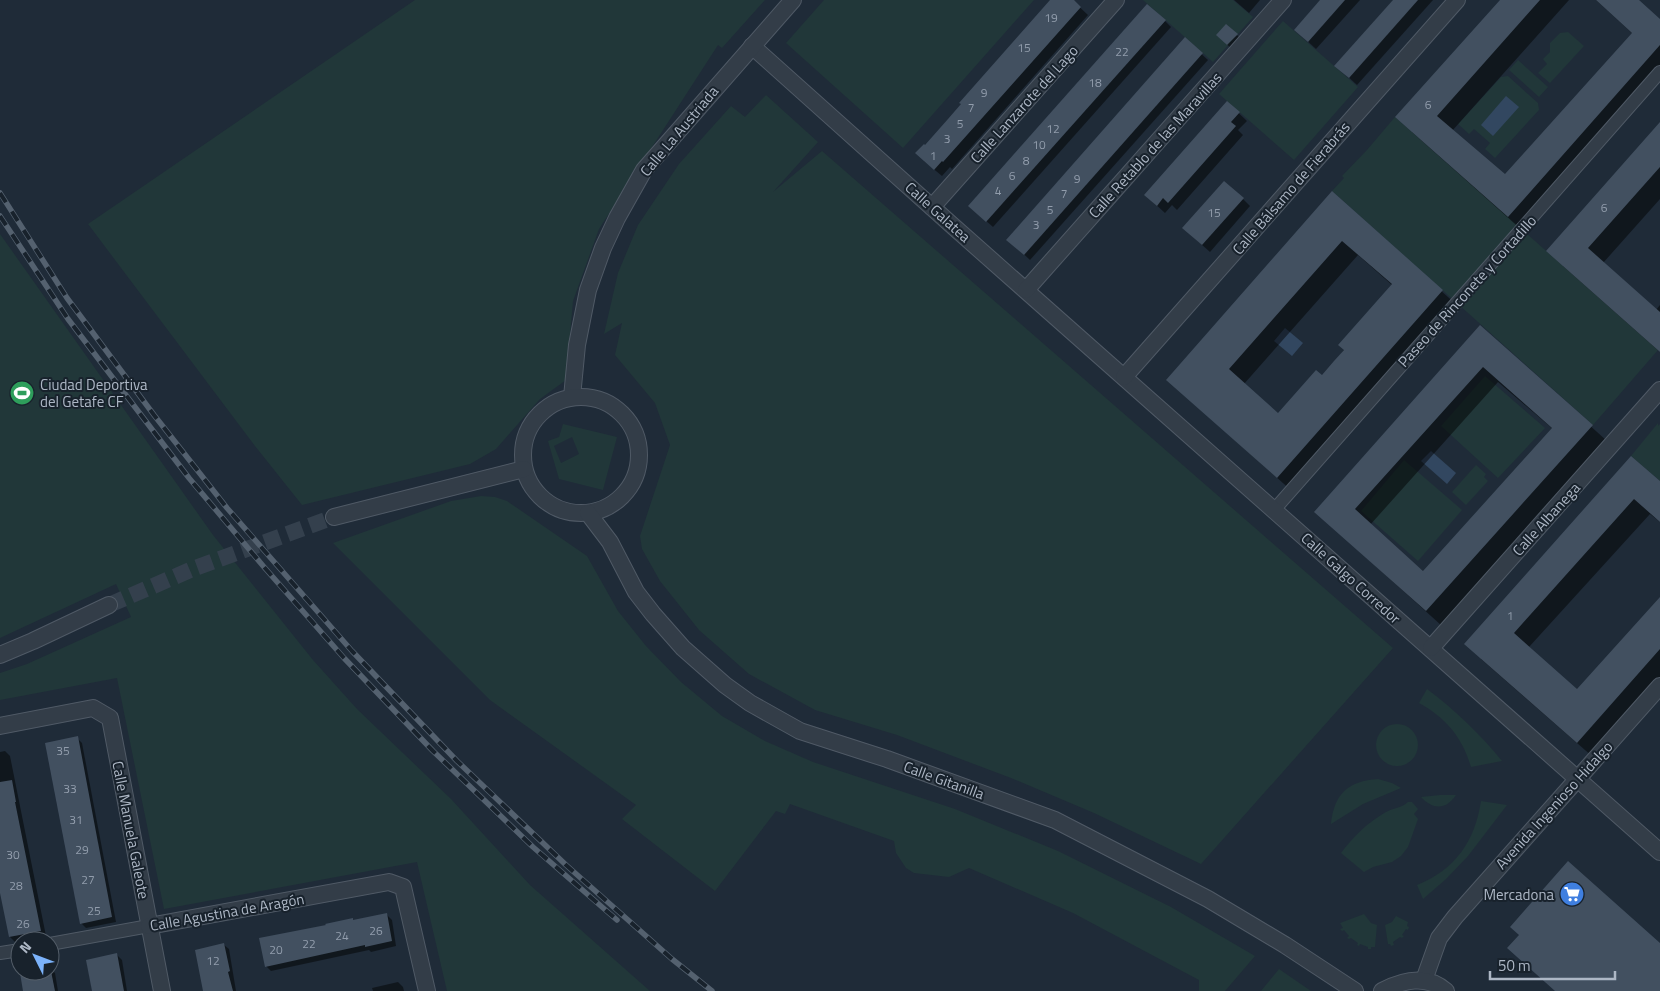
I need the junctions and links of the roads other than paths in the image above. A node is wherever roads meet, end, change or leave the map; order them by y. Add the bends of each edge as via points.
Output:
1 (793, 0) edge
2 (1116, 0) edge
3 (1284, 0) edge
4 (1457, 0) edge
5 (752, 46) junction
6 (1660, 72) edge
7 (932, 207) junction
8 (1026, 290) junction
9 (1124, 377) junction
10 (1660, 390) edge
11 (572, 397) junction
12 (524, 469) junction
13 (1274, 510) junction
14 (588, 513) junction
15 (334, 517) tunnel mouth
16 (109, 605) tunnel mouth
17 (1431, 648) junction
18 (0, 655) edge
19 (1660, 686) edge
20 (0, 726) edge
21 (1577, 779) junction
22 (1660, 852) edge
23 (149, 926) junction
24 (60, 942) edge
25 (1424, 980) junction
26 (162, 991) edge
27 (426, 991) edge
28 (1355, 991) edge
29 (1382, 991) edge
30 (1446, 991) edge

1 - 5 street, Calle La Austriada
2 - 7 street, Calle Lanzarote del Lago
3 - 8 street, Calle Retablo de las Maravillas
4 - 9 street, Calle Bálsamo de Fierabrás
5 - 7 street, Calle Galatea
5 - 11 street, Calle La Austriada via 644,170 616,218 588,290 577,344
6 - 13 street, Paseo de Rinconete y Cortadillo
7 - 8 street, Calle Galatea
8 - 9 street, Calle Galatea
9 - 13 street, Calle Galgo Corredor
10 - 17 street, Calle Albanega
11 - 12 street via 553,404 530,426 524,445
11 - 14 street via 600,400 619,410 632,426 639,450 633,482 620,498 607,507
12 - 14 street via 530,484 546,501 564,511
12 - 15 street
13 - 17 street, Calle Galgo Corredor
14 - 28 street, Calle Gitanilla via 610,542 636,592 653,614 684,648 750,704 800,731 1055,820 1208,899
16 - 18 street
17 - 21 street, Calle Galgo Corredor
19 - 21 street, Avenida Ingenioso Hidalgo
20 - 23 street, Calle Manuela Galeote via 93,708 110,718
21 - 22 street, Calle Galgo Corredor
21 - 25 street, Avenida Ingenioso Hidalgo via 1439,938
23 - 24 street, Calle Agustina de Aragón
23 - 26 street, Calle Manuela Galeote
23 - 27 street, Calle Agustina de Aragón via 389,882 403,887
25 - 29 street via 1405,981
25 - 30 street

